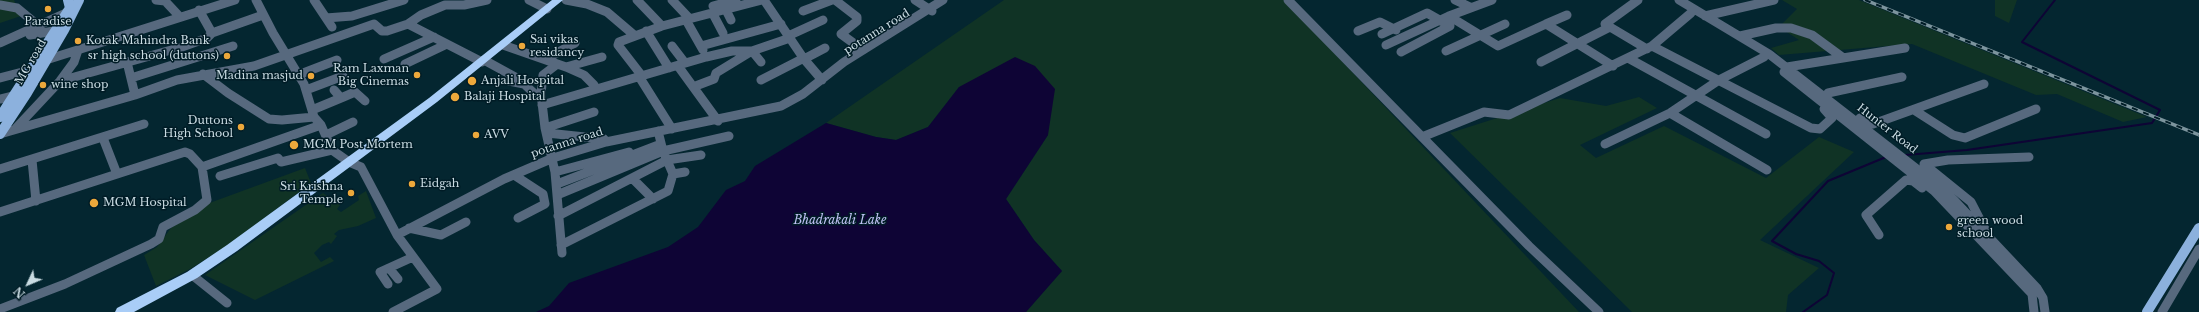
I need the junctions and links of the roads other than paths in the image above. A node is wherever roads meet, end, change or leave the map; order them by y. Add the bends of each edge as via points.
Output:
1 (68, 0) edge
2 (156, 0) edge
3 (235, 0) edge
4 (256, 0) edge
5 (314, 0) edge
6 (404, 0) edge
7 (438, 0) edge
8 (487, 0) edge
9 (529, 0) edge
10 (558, 0) edge
11 (566, 0) edge
12 (637, 0) edge
13 (672, 0) edge
14 (736, 0) edge
15 (763, 0) edge
16 (837, 0) edge
17 (915, 0) edge
18 (943, 0) edge
19 (951, 0) edge
20 (1288, 0) edge
21 (1455, 0) edge
22 (1492, 0) edge
23 (1638, 0) edge
24 (1670, 0) edge
25 (1679, 0) edge
26 (1774, 0) edge
27 (78, 2) edge
28 (223, 2) edge
29 (379, 3) edge
30 (0, 5) edge
31 (445, 5) junction
32 (724, 7) junction
33 (1470, 7) junction
34 (547, 9) junction
35 (199, 10) junction
36 (713, 10) junction
37 (931, 10) junction
38 (804, 11) dead end
39 (1691, 13) junction
40 (65, 14) junction
41 (263, 15) junction
42 (1567, 15) dead end
43 (1449, 16) junction
44 (1705, 16) junction
45 (180, 17) junction
46 (326, 18) junction
47 (1441, 19) junction
48 (688, 20) junction
49 (731, 20) dead end
50 (823, 20) dead end
51 (408, 24) junction
52 (781, 24) junction
53 (1505, 24) dead end
54 (1546, 24) junction
55 (662, 26) junction
56 (40, 27) junction
57 (332, 27) dead end
58 (1610, 27) junction
59 (1393, 29) junction
60 (54, 31) junction
61 (646, 31) junction
62 (1358, 31) dead end
63 (723, 33) dead end
64 (1382, 34) dead end
65 (634, 35) junction
66 (1479, 35) junction
67 (18, 36) junction
68 (210, 36) junction
69 (1405, 36) junction
70 (1740, 36) junction
71 (789, 37) junction
72 (434, 38) junction
73 (0, 43) edge
74 (575, 43) dead end
75 (447, 44) junction
76 (1417, 44) junction
77 (1577, 44) junction
78 (1386, 45) dead end
79 (233, 46) dead end
80 (503, 46) junction
81 (672, 46) dead end
82 (701, 46) junction
83 (1649, 47) junction
84 (825, 48) dead end
85 (1905, 48) dead end
86 (752, 49) junction
87 (78, 50) junction
88 (863, 50) junction
89 (1446, 51) dead end
90 (1401, 52) dead end
91 (212, 53) junction
92 (285, 55) junction
93 (602, 56) dead end
94 (706, 57) junction
95 (1764, 57) junction
96 (1842, 57) junction
97 (804, 58) junction
98 (1628, 58) junction
99 (384, 59) dead end
100 (546, 59) junction
101 (46, 60) junction
102 (337, 60) dead end
103 (483, 61) junction
104 (127, 62) junction
105 (761, 62) dead end
106 (1541, 62) dead end
107 (177, 64) junction
108 (405, 64) dead end
109 (681, 64) junction
110 (556, 65) junction
111 (1613, 66) junction
112 (566, 67) junction
113 (669, 68) junction
114 (30, 70) junction
115 (835, 70) junction
116 (1788, 70) junction
117 (173, 72) dead end
118 (204, 74) junction
119 (298, 75) junction
120 (343, 76) dead end
121 (641, 77) junction
122 (1902, 77) dead end
123 (0, 78) edge
124 (132, 78) junction
125 (761, 80) dead end
126 (822, 80) junction
127 (1719, 80) junction
128 (60, 81) junction
129 (1984, 84) dead end
130 (594, 85) dead end
131 (694, 87) junction
132 (306, 90) junction
133 (334, 90) dead end
134 (1828, 93) junction
135 (541, 94) junction
136 (135, 95) junction
137 (13, 96) junction
138 (1698, 96) junction
139 (341, 98) junction
140 (0, 100) edge
141 (365, 101) dead end
142 (542, 105) junction
143 (2036, 109) dead end
144 (1914, 110) junction
145 (594, 112) dead end
146 (313, 113) junction
147 (1670, 113) junction
148 (0, 117) edge
149 (718, 121) junction
150 (353, 122) dead end
151 (144, 124) dead end
152 (321, 125) junction
153 (672, 128) junction
154 (15, 129) junction
155 (546, 131) junction
156 (658, 131) junction
157 (0, 134) edge
158 (1766, 134) dead end
159 (326, 135) junction
160 (729, 136) dead end
161 (1422, 137) junction
162 (103, 138) junction
163 (606, 142) junction
164 (1604, 144) dead end
165 (662, 148) junction
166 (332, 150) junction
167 (636, 155) junction
168 (701, 155) dead end
169 (2029, 157) dead end
170 (554, 158) junction
171 (32, 160) junction
172 (668, 160) junction
173 (349, 162) junction
174 (202, 167) junction
175 (2, 170) edge
176 (1767, 170) dead end
177 (555, 172) junction
178 (685, 172) dead end
179 (117, 174) junction
180 (673, 174) junction
181 (514, 175) junction
182 (220, 176) dead end
183 (632, 178) junction
184 (556, 184) junction
185 (556, 195) junction
186 (653, 199) junction
187 (36, 201) junction
188 (0, 212) edge
189 (558, 216) junction
190 (518, 218) dead end
191 (466, 222) dead end
192 (409, 228) junction
193 (2199, 228) edge
194 (397, 234) junction
195 (1982, 234) junction
196 (1879, 235) dead end
197 (2199, 249) edge
198 (413, 257) junction
199 (389, 268) junction
200 (192, 275) junction
201 (398, 279) dead end
202 (388, 284) dead end
203 (227, 303) dead end
204 (0, 309) edge
205 (122, 312) edge
206 (393, 312) edge
207 (1599, 312) edge
208 (2034, 312) edge
209 (2045, 312) edge
210 (2147, 312) edge
211 (2162, 312) edge

1 - 40 main road, MG road via 70,8
2 - 45 street via 165,1
3 - 28 street
4 - 41 street
5 - 46 street
6 - 29 street
7 - 31 street
8 - 31 street
9 - 34 street
10 - 34 highway
11 - 65 street via 587,4 607,12
12 - 55 street
13 - 48 street
14 - 32 street
15 - 32 street
15 - 52 street
16 - 38 street
16 - 88 street via 857,17 857,21 841,34
17 - 37 street
18 - 37 street, potanna road
19 - 37 street, potanna road
20 - 161 street
21 - 33 street
22 - 33 street
23 - 58 street via 1605,24
24 - 39 street, Hunter Road
25 - 44 street, Hunter Road
26 - 44 street
27 - 40 street
27 - 101 main road, MG road
28 - 35 street
29 - 46 street via 352,16
30 - 56 street via 17,8
31 - 51 street via 421,15
32 - 36 street
32 - 49 street
33 - 43 street
34 - 80 highway
35 - 45 street
35 - 68 street
36 - 48 street
36 - 63 street
37 - 88 street, potanna road
37 - 115 street, potanna road via 847,65
39 - 83 street
39 - 95 street, Hunter Road
40 - 56 street
40 - 60 main road, MG road
41 - 68 street
41 - 92 street
42 - 54 street
43 - 47 street
43 - 66 street
44 - 70 street, Hunter Road
45 - 87 street
46 - 57 street
47 - 59 street via 1427,13
47 - 69 street
47 - 76 street via 1450,26
48 - 55 street
48 - 82 street
50 - 71 street
51 - 72 street
51 - 92 street via 384,31 374,24
52 - 71 street
52 - 82 street
53 - 66 street
54 - 66 street via 1501,46
54 - 77 street
55 - 61 street
56 - 67 street
58 - 77 street
58 - 83 street
59 - 62 street via 1380,22
59 - 64 street
59 - 69 street
60 - 67 street
60 - 114 main road, MG road
61 - 65 street
61 - 113 street
65 - 121 street via 618,44
66 - 89 street
67 - 73 street
68 - 91 street
68 - 104 street
69 - 76 street
69 - 78 street
70 - 96 street via 1776,28 1792,28 1812,35
70 - 116 street, Hunter Road
71 - 86 street
71 - 97 street
72 - 75 street
72 - 99 street
74 - 100 street
75 - 103 street
75 - 108 street
76 - 90 street
77 - 106 street
77 - 111 street
79 - 91 street
80 - 100 street
80 - 103 highway
81 - 109 street
82 - 94 street
83 - 98 street
83 - 127 street
84 - 97 street
85 - 96 street
86 - 94 street
86 - 105 street
86 - 131 street via 716,73 714,79
87 - 101 street
87 - 128 street via 74,62
88 - 115 street, potanna road
91 - 107 street
92 - 118 street via 254,66
92 - 119 street
93 - 112 street
94 - 109 street
95 - 116 street, Hunter Road
95 - 127 street
96 - 116 street
97 - 125 street
97 - 126 street
98 - 111 street
98 - 138 street
100 - 110 street
101 - 157 main road, MG road
102 - 119 street
103 - 135 street via 515,77 509,81 524,84 535,94
103 - 173 highway
104 - 124 street
104 - 128 street
107 - 117 street
107 - 124 street
109 - 113 street
109 - 131 street
110 - 112 street
110 - 135 street via 543,75
111 - 161 street via 1509,115 1484,112
112 - 130 street via 584,76
113 - 121 street
114 - 123 street
114 - 137 main road, MG road
115 - 126 street, potanna road
116 - 127 street via 1795,85 1832,116 1820,129 1810,128
116 - 134 street via 1808,78
116 - 195 street, Hunter Road via 1923,177
118 - 136 street via 176,80
118 - 146 street via 269,119 282,120
119 - 132 street
120 - 132 street
121 - 142 street
121 - 153 street
122 - 134 street
124 - 136 street
126 - 149 street, potanna road via 781,106
127 - 138 street
128 - 154 street
129 - 144 street
131 - 149 street
132 - 146 street
133 - 139 street
134 - 144 street via 1870,124
135 - 142 street
136 - 154 street via 38,126
137 - 140 street
137 - 148 main road, MG road
138 - 147 street
138 - 158 street
139 - 141 street via 355,92
139 - 146 street
142 - 155 street
143 - 144 street via 1965,138 1953,135
145 - 155 street
146 - 152 street
147 - 164 street
147 - 176 street
149 - 153 street, potanna road
150 - 159 street
151 - 162 street
152 - 159 street
152 - 174 street
153 - 156 street, potanna road
154 - 157 street
155 - 163 street via 604,139
155 - 170 street
156 - 163 street, potanna road
156 - 165 street
159 - 166 street
160 - 165 street
161 - 207 street via 1529,246
162 - 171 street
162 - 179 street
163 - 170 street, potanna road
165 - 167 street
165 - 172 street
165 - 185 street
166 - 173 street
166 - 182 street via 281,162 278,158
167 - 177 street via 633,150
167 - 184 street
168 - 172 street
169 - 195 street via 1948,160 1924,164 1971,202 1980,216
170 - 177 street
170 - 181 street, potanna road
171 - 175 street
171 - 187 street
172 - 180 street
172 - 183 street
173 - 194 street via 361,167
173 - 200 highway
174 - 179 street via 190,154 184,152
174 - 204 street via 206,202 163,227 157,241 65,284
177 - 184 street
178 - 180 street
179 - 187 street
180 - 186 street via 672,186 668,191
181 - 190 street via 543,194 545,204
181 - 192 street, potanna road
183 - 186 street
183 - 189 street
184 - 185 street
185 - 189 street
186 - 189 street via 561,249
187 - 188 street
191 - 192 street via 441,235
192 - 194 street, potanna road
193 - 210 main road
194 - 198 street
195 - 196 street via 1957,220 1918,185 1908,180 1866,215
195 - 208 street, Hunter Road via 2028,288 2034,300
195 - 209 street, Hunter Road via 2038,288 2044,298
197 - 211 street
198 - 199 street
198 - 206 street via 437,289
199 - 201 street
199 - 202 street via 380,272
200 - 203 street
200 - 205 highway

